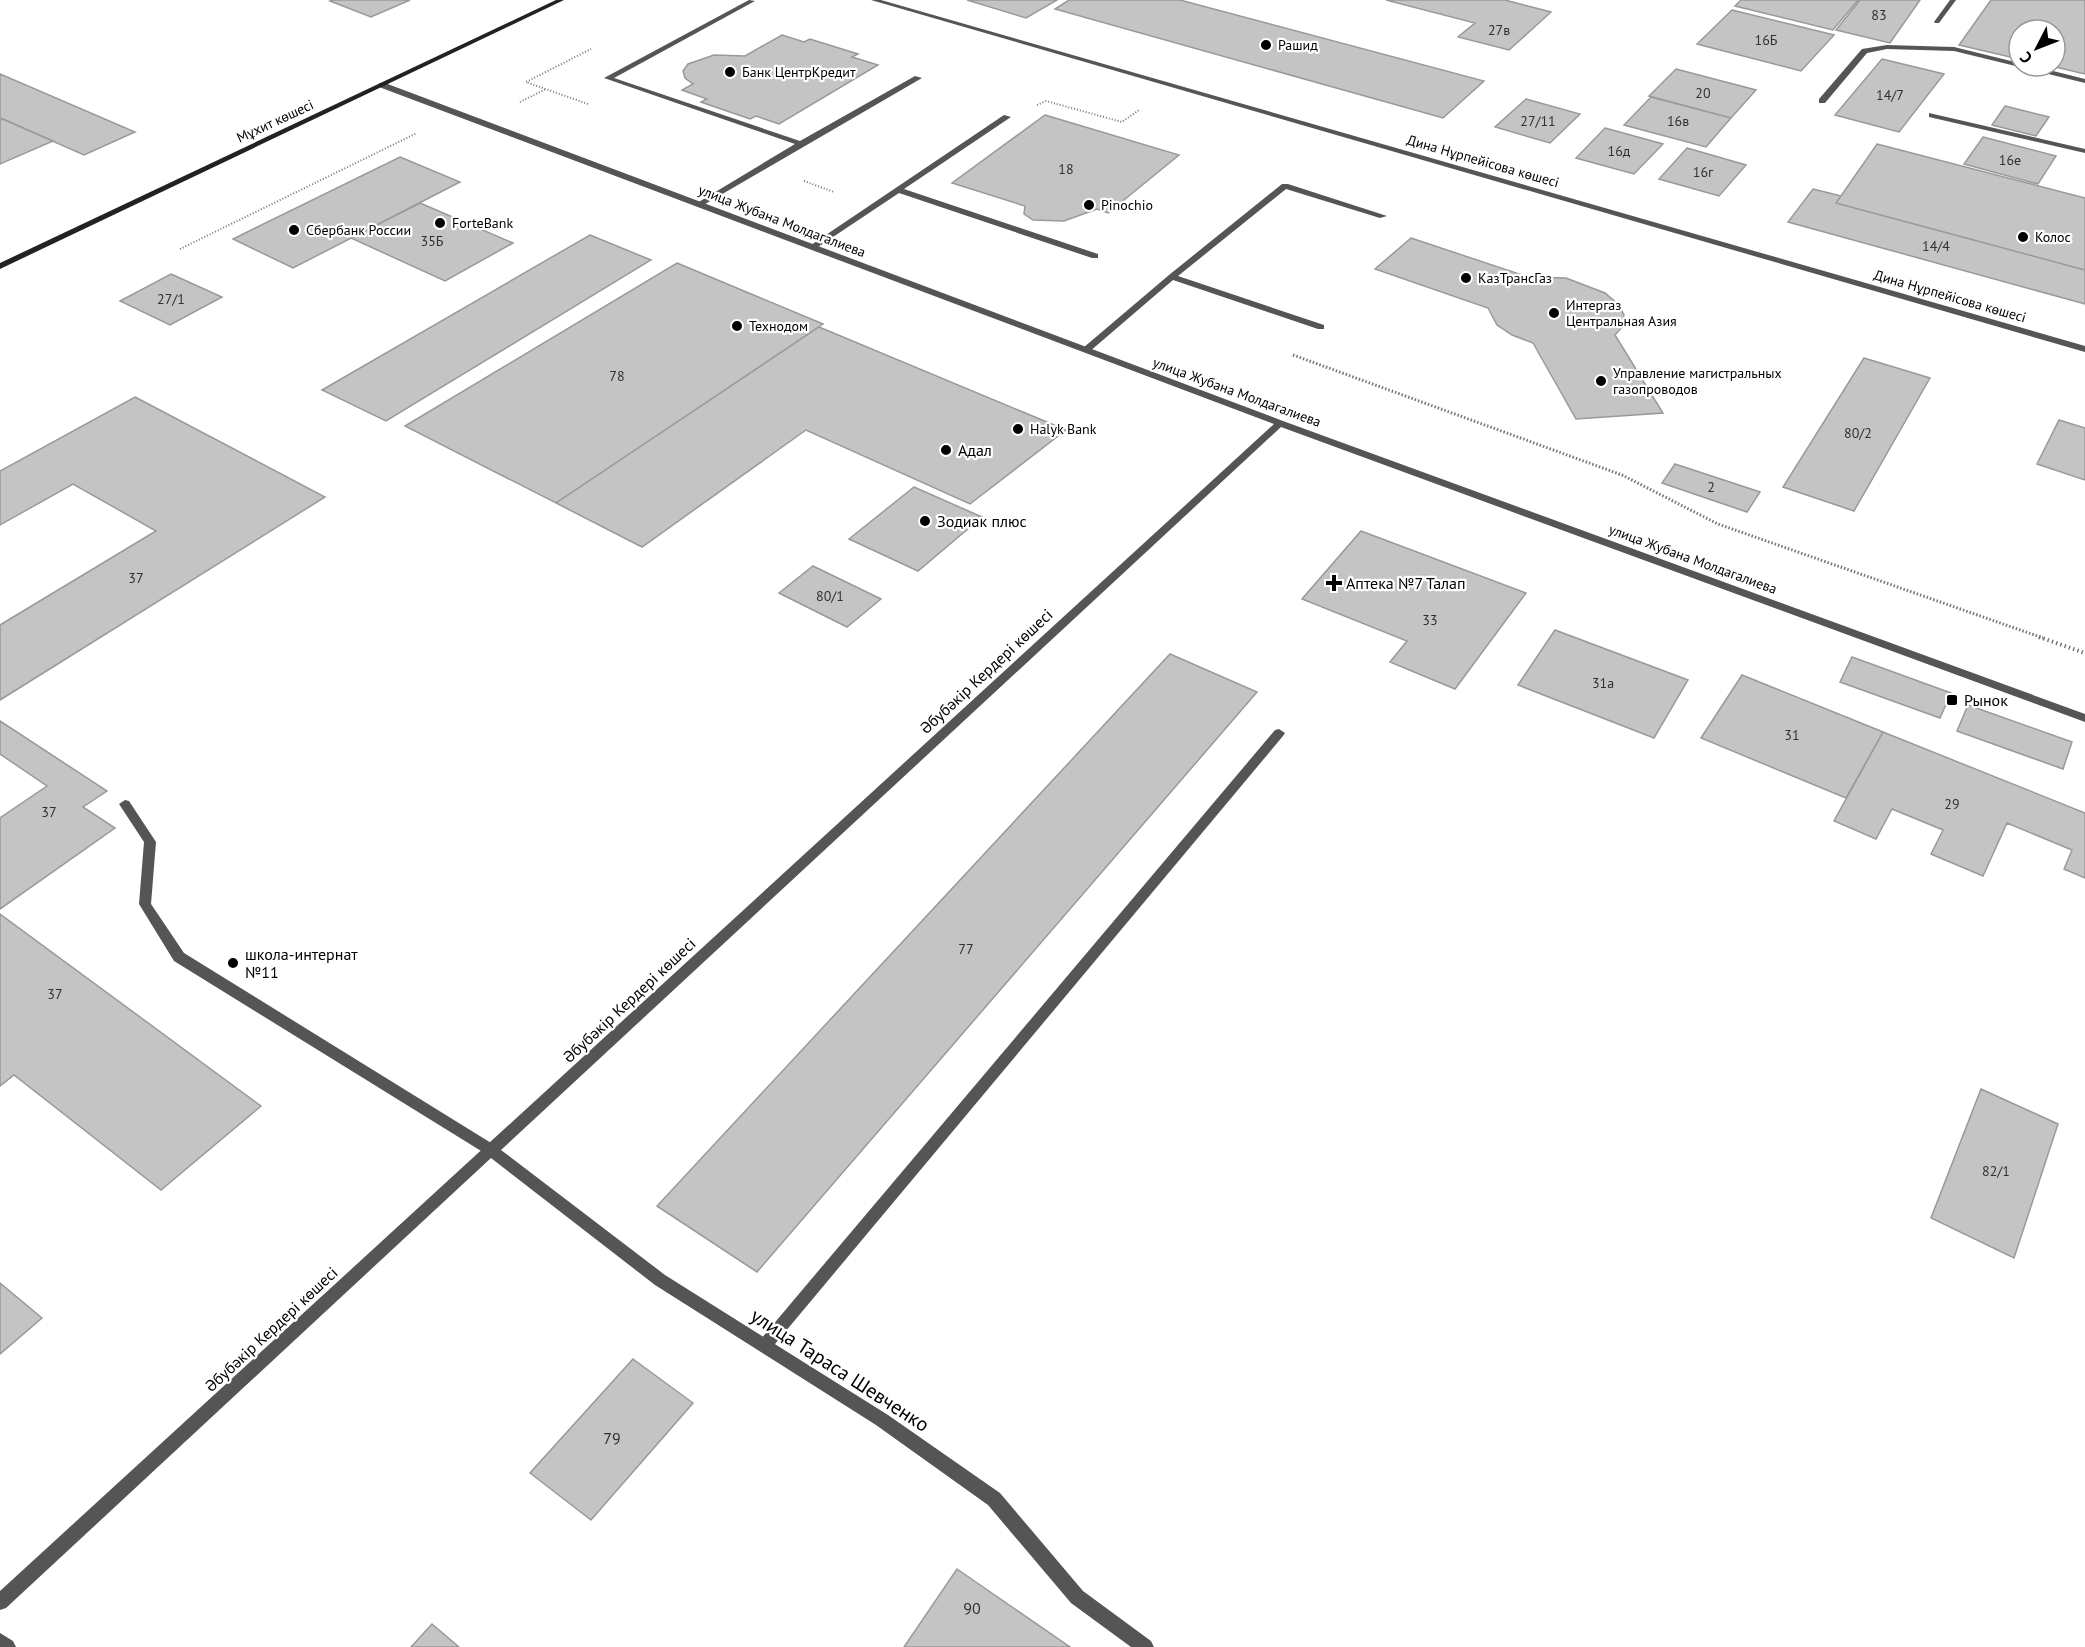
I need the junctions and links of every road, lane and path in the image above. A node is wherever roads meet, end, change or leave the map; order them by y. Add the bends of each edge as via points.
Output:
1 (561, 0) edge
2 (874, 0) edge
3 (1953, 0) edge
4 (753, 1) edge
5 (1937, 22) dead end
6 (2007, 62) edge
7 (2067, 77) edge
8 (918, 78) dead end
9 (2085, 81) edge
10 (382, 85) junction
11 (1171, 85) junction
12 (546, 89) dead end
13 (1822, 101) dead end
14 (1932, 115) dead end
15 (1007, 117) joint
16 (482, 122) junction
17 (424, 130) dead end
18 (801, 144) junction
19 (2085, 151) edge
20 (898, 190) junction
21 (700, 205) junction
22 (1383, 216) dead end
23 (812, 247) junction
24 (180, 249) dead end
25 (1095, 256) dead end
26 (0, 266) edge
27 (1172, 277) junction
28 (1321, 327) dead end
29 (2085, 349) edge
30 (1086, 350) junction
31 (1280, 423) junction
32 (2085, 718) edge
33 (1279, 733) dead end
34 (125, 804) dead end
35 (491, 1150) junction
36 (765, 1345) junction
37 (0, 1602) edge
38 (0, 1642) edge
39 (7, 1647) edge
40 (1145, 1647) edge

1 - 10 street, Мұхит көшесі
2 - 11 street, Дина Нұрпейісова көшесі
3 - 5 street
4 - 18 street via 608,78
6 - 13 street via 1954,49 1921,46 1865,51
7 - 9 street
8 - 18 street
10 - 16 street, улица Жубана Молдагалиева
10 - 26 street, Мұхит көшесі
11 - 15 path via 1122,122 1046,101
11 - 29 street, Дина Нұрпейісова көшесі
12 - 16 path
14 - 19 street
15 - 20 street
16 - 21 street, улица Жубана Молдагалиева
17 - 24 path
18 - 21 street
20 - 23 street
20 - 25 street
21 - 23 street, улица Жубана Молдагалиева
22 - 27 street via 1285,186
23 - 30 street, улица Жубана Молдагалиева
27 - 28 street
27 - 30 street
30 - 31 street, улица Жубана Молдагалиева
31 - 32 street, улица Жубана Молдагалиева
31 - 35 street, Әбубәкір Кердері көшесі
33 - 36 street
34 - 35 street, улица Тараса Шевченко via 150,842 145,904 179,957
35 - 36 street, улица Тараса Шевченко via 660,1280
35 - 37 street, Әбубәкір Кердері көшесі
36 - 40 street, улица Тараса Шевченко via 882,1420 994,1499 1077,1597
38 - 39 street

